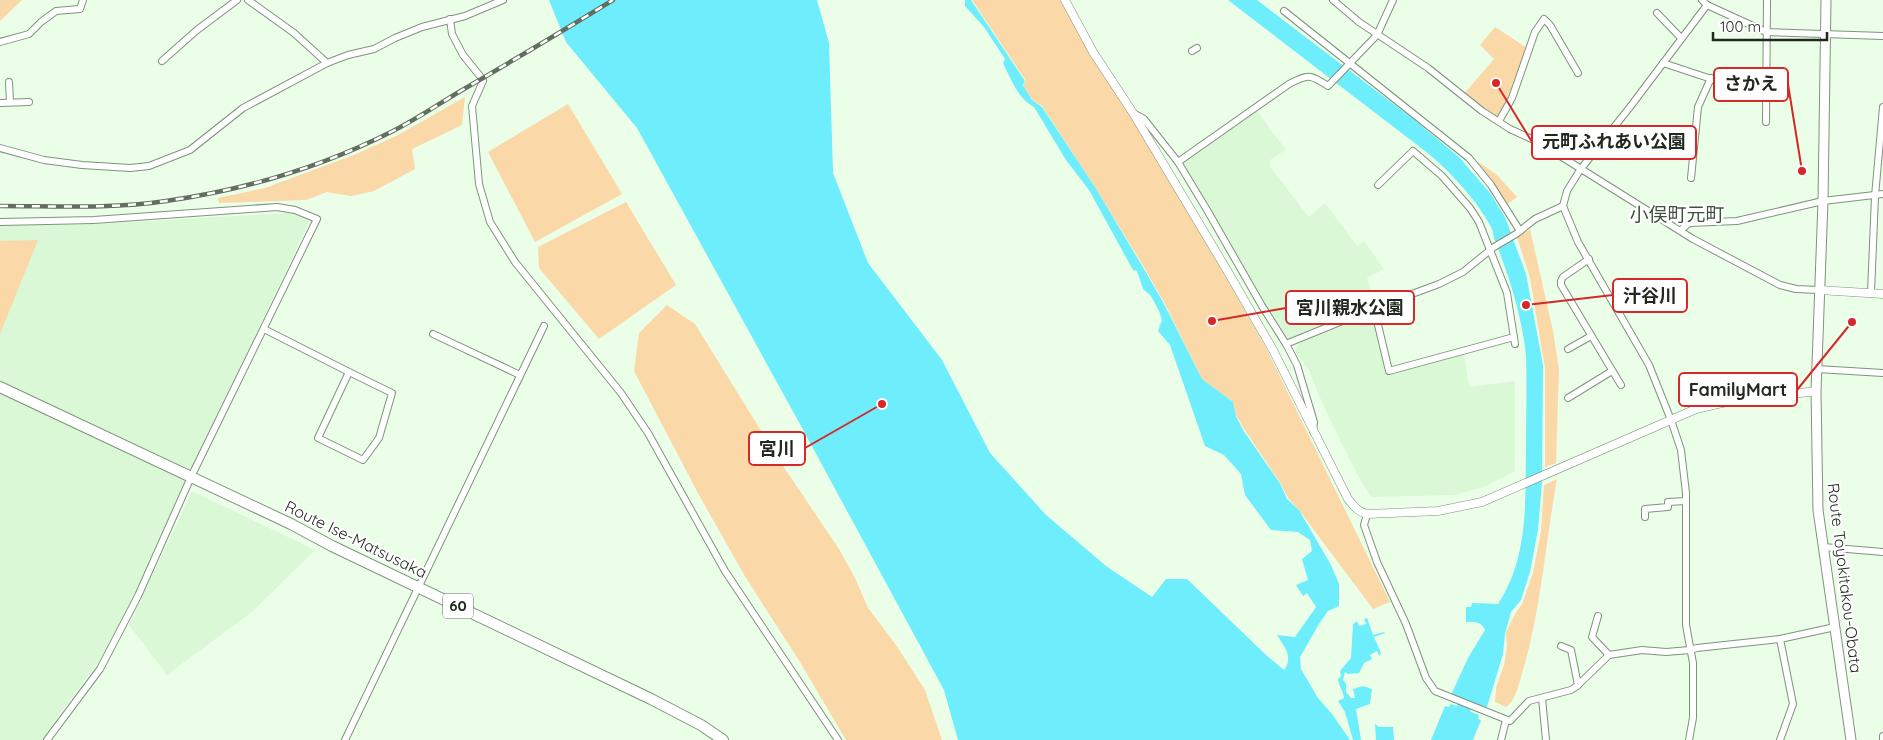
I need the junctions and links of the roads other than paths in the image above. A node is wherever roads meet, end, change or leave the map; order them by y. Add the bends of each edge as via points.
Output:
1 (83, 0) edge
2 (237, 0) edge
3 (248, 0) edge
4 (503, 0) edge
5 (1065, 0) edge
6 (1333, 0) edge
7 (1392, 0) edge
8 (1767, 0) edge
9 (1826, 0) edge
10 (1704, 2) edge
11 (1284, 11) dead end
12 (1657, 13) dead end
13 (450, 19) junction
14 (1766, 32) junction
15 (1826, 33) junction
16 (1377, 35) junction
17 (1883, 36) edge
18 (1681, 38) junction
19 (0, 42) edge
20 (162, 61) dead end
21 (327, 63) junction
22 (1663, 63) junction
23 (1350, 64) junction
24 (1578, 73) dead end
25 (1711, 78) junction
26 (9, 82) dead end
27 (1766, 97) junction
28 (0, 102) edge
29 (10, 102) junction
30 (29, 102) dead end
31 (1883, 107) edge
32 (1133, 113) junction
33 (1499, 121) junction
34 (1766, 122) dead end
35 (0, 148) edge
36 (1178, 162) junction
37 (1580, 170) junction
38 (1691, 178) dead end
39 (1378, 185) dead end
40 (1883, 194) edge
41 (1875, 196) junction
42 (1822, 201) junction
43 (1563, 206) junction
44 (0, 222) edge
45 (1680, 230) junction
46 (1518, 232) junction
47 (1493, 248) junction
48 (1589, 259) junction
49 (1819, 290) junction
50 (1871, 293) junction
51 (1883, 294) edge
52 (1374, 308) junction
53 (544, 326) dead end
54 (264, 329) junction
55 (433, 334) dead end
56 (1591, 336) junction
57 (1286, 344) junction
58 (1568, 349) dead end
59 (1817, 369) junction
60 (1612, 371) junction
61 (349, 372) junction
62 (1883, 373) edge
63 (520, 374) junction
64 (1620, 385) dead end
65 (0, 386) edge
66 (1816, 391) junction
67 (1568, 398) dead end
68 (1672, 420) junction
69 (1313, 432) junction
70 (191, 477) junction
71 (1686, 501) junction
72 (1367, 514) junction
73 (1645, 517) dead end
74 (1823, 547) junction
75 (1883, 552) edge
76 (418, 586) junction
77 (1598, 616) dead end
78 (1835, 627) junction
79 (1780, 639) junction
80 (1561, 646) dead end
81 (1690, 650) junction
82 (1609, 655) junction
83 (1578, 685) junction
84 (1542, 698) junction
85 (1506, 720) junction
86 (1883, 736) edge
87 (1781, 739) edge
88 (47, 740) edge
89 (345, 740) edge
90 (723, 740) edge
91 (838, 740) edge
92 (1501, 740) edge
93 (1546, 740) edge
94 (1689, 740) edge
95 (1790, 740) edge
96 (1851, 740) edge
97 (1883, 740) edge

1 - 19 street via 80,9 56,12 29,34
2 - 20 street
3 - 21 street via 294,33
4 - 13 street
5 - 32 street via 1093,52
6 - 16 street
7 - 16 street
8 - 14 street
9 - 15 main road, Route Toyokitakou-Obata
10 - 14 street
10 - 18 street
11 - 23 street
12 - 18 street
13 - 21 street via 394,38 374,49
13 - 91 street via 452,34 463,55 482,78 472,106 479,184 490,222 515,262 621,393 648,433 725,571
14 - 15 street
14 - 27 street
15 - 17 street
15 - 42 main road, Route Toyokitakou-Obata
16 - 23 street
16 - 33 street
18 - 22 street
21 - 35 street via 243,108 190,150 149,166 82,166
22 - 25 street
22 - 37 street
23 - 36 street via 1328,86 1316,78 1305,76 1289,84
23 - 46 street via 1470,158
24 - 33 street via 1544,19 1535,32 1512,98
25 - 27 street
25 - 38 street via 1698,107
26 - 29 street
27 - 34 street
28 - 29 street
29 - 30 street
31 - 41 street
32 - 36 street via 1144,119
32 - 69 street via 1268,342
33 - 37 street
36 - 57 street
37 - 43 street
37 - 45 street
39 - 47 street via 1413,151 1442,176 1470,208
40 - 41 street
41 - 42 street
41 - 50 street
42 - 45 street via 1737,221 1689,223
42 - 49 main road, Route Toyokitakou-Obata
43 - 46 street via 1535,219
43 - 48 street
44 - 54 street via 94,220 277,207 317,219
45 - 49 street via 1780,285
46 - 47 street
47 - 52 street via 1462,272 1439,284
47 - 52 street via 1508,293 1514,341 1389,371
48 - 56 street via 1561,281
48 - 68 street via 1649,365
49 - 50 street
49 - 59 main road, Route Toyokitakou-Obata
50 - 51 street
52 - 57 street
53 - 63 street
54 - 61 street
54 - 70 street
55 - 63 street
56 - 58 street
56 - 60 street
57 - 69 street via 1300,374 1314,422
59 - 62 street
59 - 66 main road, Route Toyokitakou-Obata
60 - 64 street
60 - 67 street
61 - 61 street via 392,393 379,438 363,460 318,438
63 - 76 street
65 - 70 main road, Route Ise-Matsusaka / 60
66 - 68 street via 1722,403 1696,409
66 - 74 main road, Route Toyokitakou-Obata via 1818,510
68 - 71 street via 1681,450
68 - 72 street via 1482,502 1450,510
69 - 72 street via 1348,499 1357,510
70 - 76 main road, Route Ise-Matsusaka / 60
70 - 88 street via 138,596 100,669
71 - 73 street via 1645,509
71 - 81 street via 1686,624
72 - 85 street via 1364,525 1376,562 1406,624 1426,678 1435,690
74 - 75 street
74 - 78 main road, Route Toyokitakou-Obata
76 - 89 street
76 - 90 main road, Route Ise-Matsusaka / 60 via 651,699
77 - 82 street via 1592,637
78 - 79 street
78 - 96 main road, Route Toyokitakou-Obata
79 - 81 street
79 - 87 street via 1793,704
80 - 83 street via 1571,650
81 - 82 street via 1642,650
81 - 94 street via 1693,718
82 - 83 street
83 - 84 street
84 - 85 street via 1530,701 1513,719
84 - 93 street
85 - 92 street
86 - 97 street
87 - 95 street

